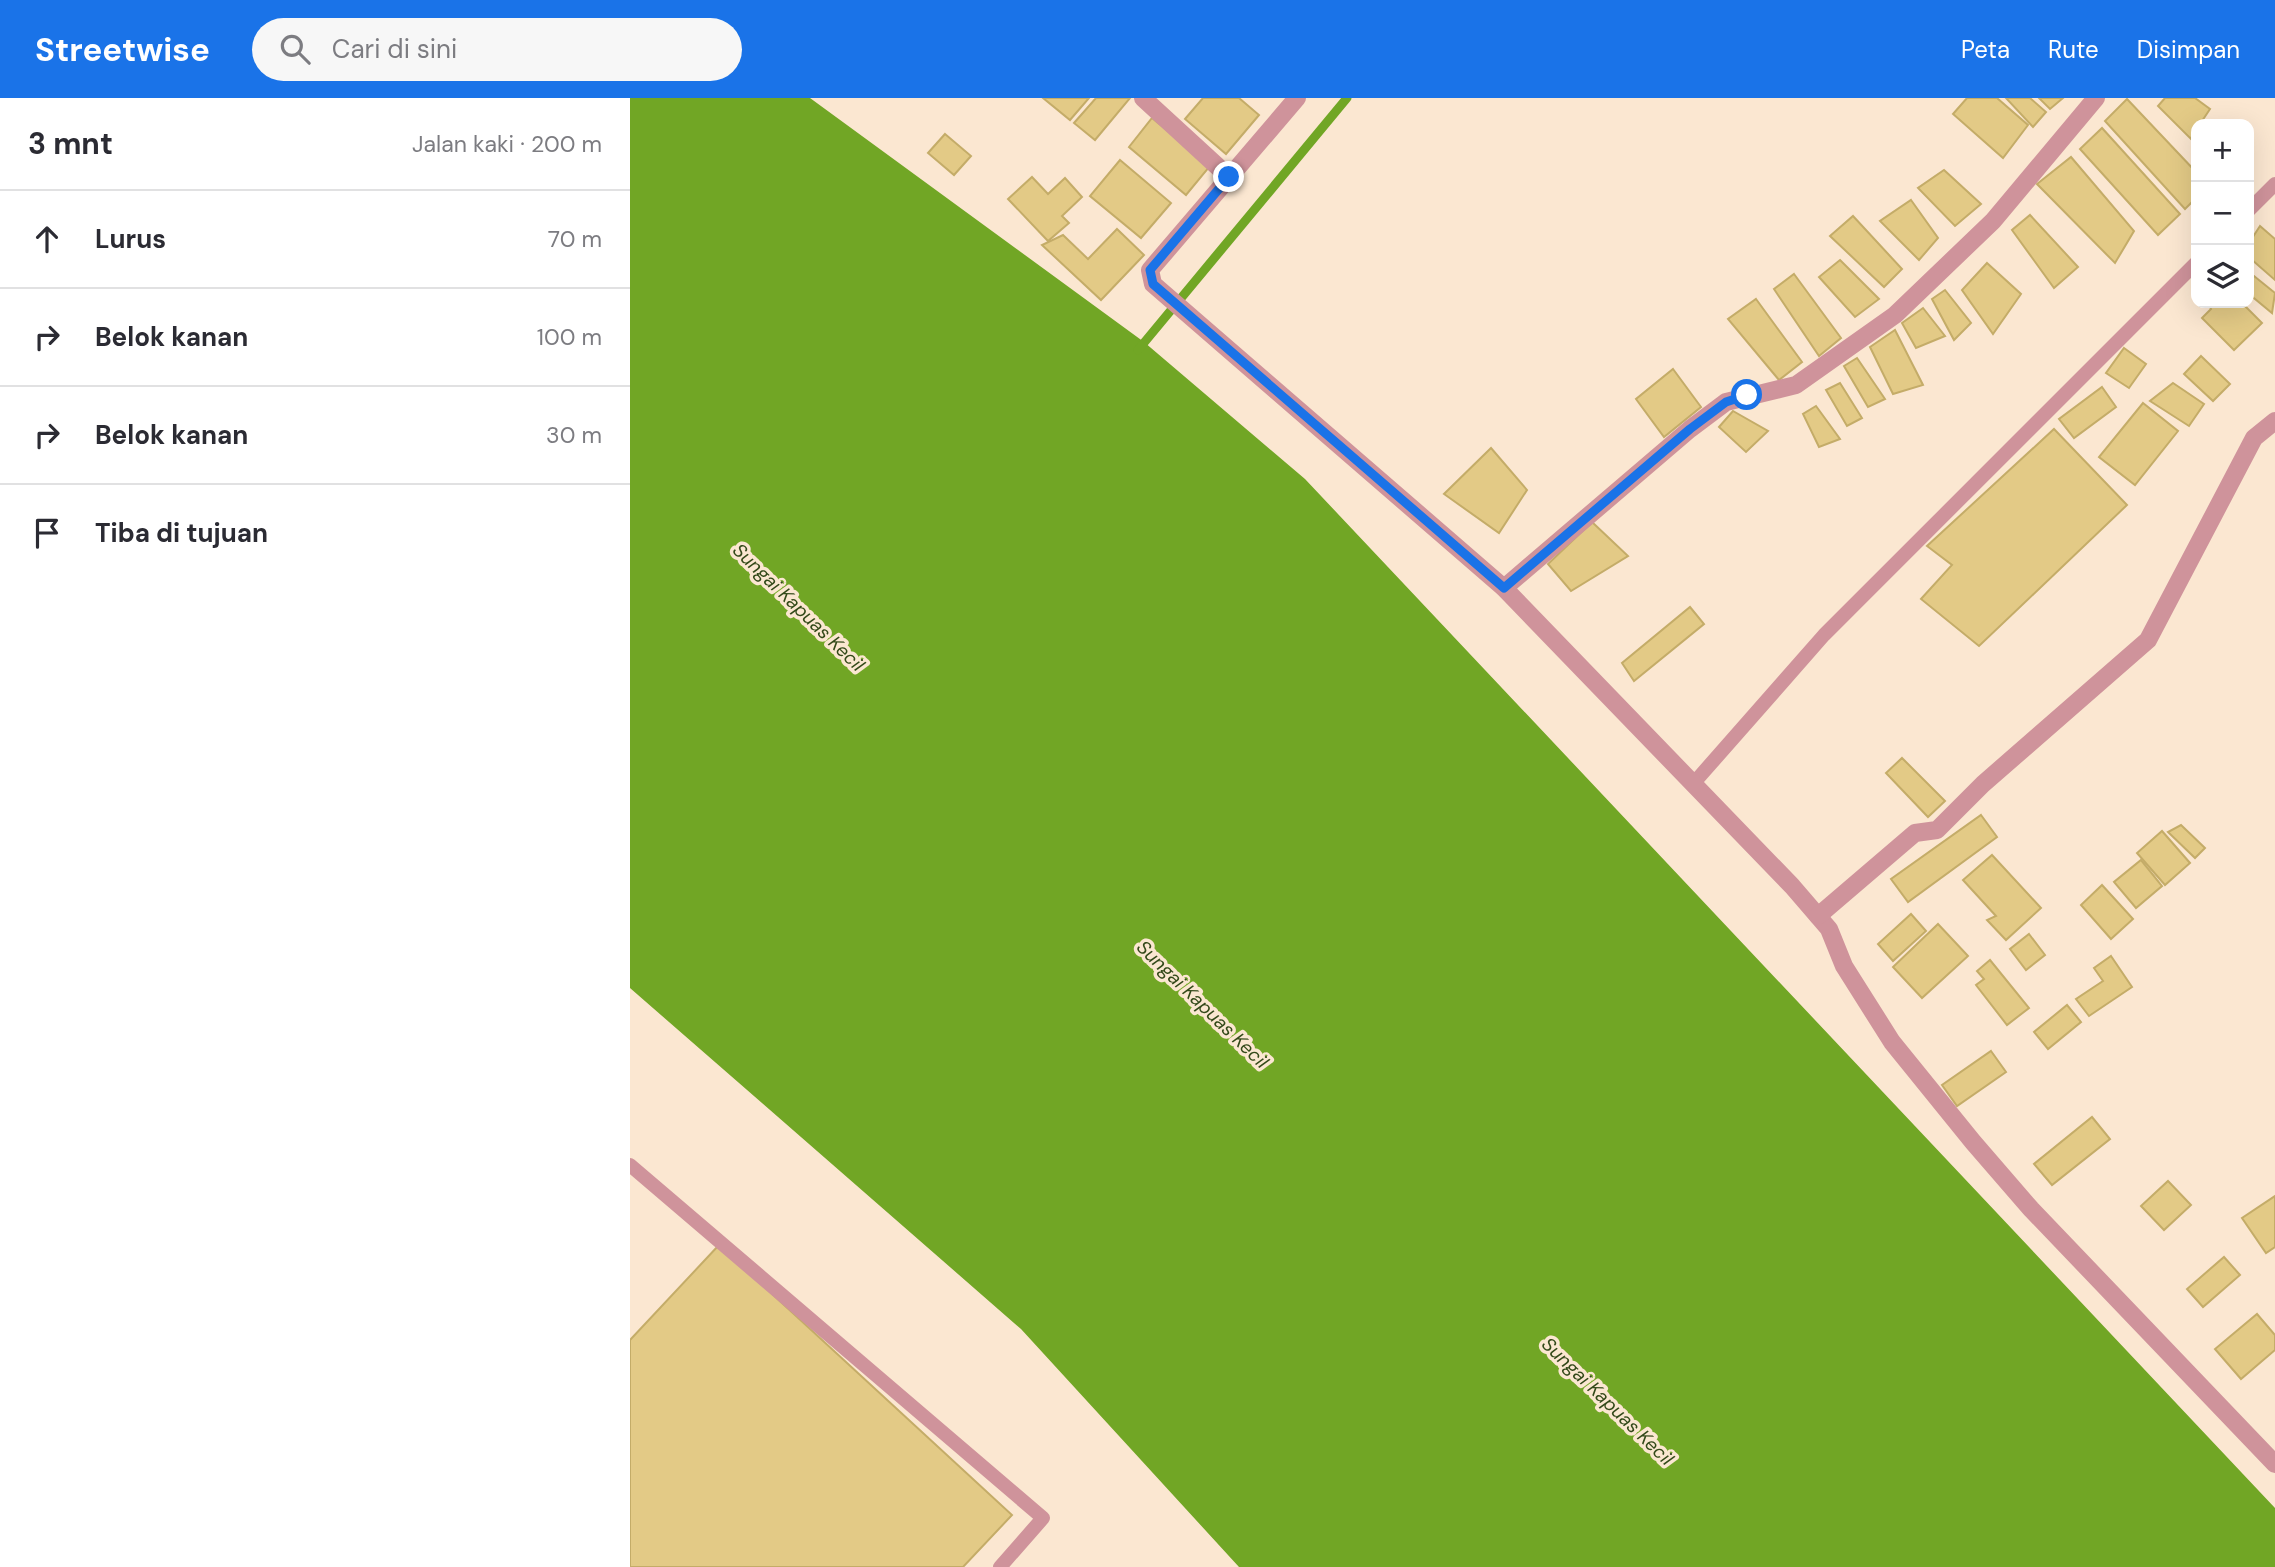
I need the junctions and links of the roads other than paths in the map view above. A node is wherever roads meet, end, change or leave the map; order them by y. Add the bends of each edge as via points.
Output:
1 (1143, 98) edge
2 (1297, 98) edge
3 (2096, 98) edge
4 (1229, 177) junction
5 (2275, 184) edge
6 (2254, 205) edge
7 (2191, 267) edge
8 (2275, 421) edge
9 (1504, 588) junction
10 (1693, 784) junction
11 (1818, 916) junction
12 (630, 1165) edge
13 (2275, 1464) edge
14 (1000, 1567) edge

1 - 4 street
2 - 4 street
3 - 9 street via 1993,221 1895,315 1796,385 1726,402
4 - 9 street via 1150,270 1153,284
5 - 6 lane
7 - 10 lane via 1825,635
8 - 11 street via 2254,438 2148,640 1937,830 1915,833
9 - 10 street
10 - 11 street
11 - 13 street via 1872,1014 1973,1142 2031,1209
12 - 14 lane via 1043,1518

